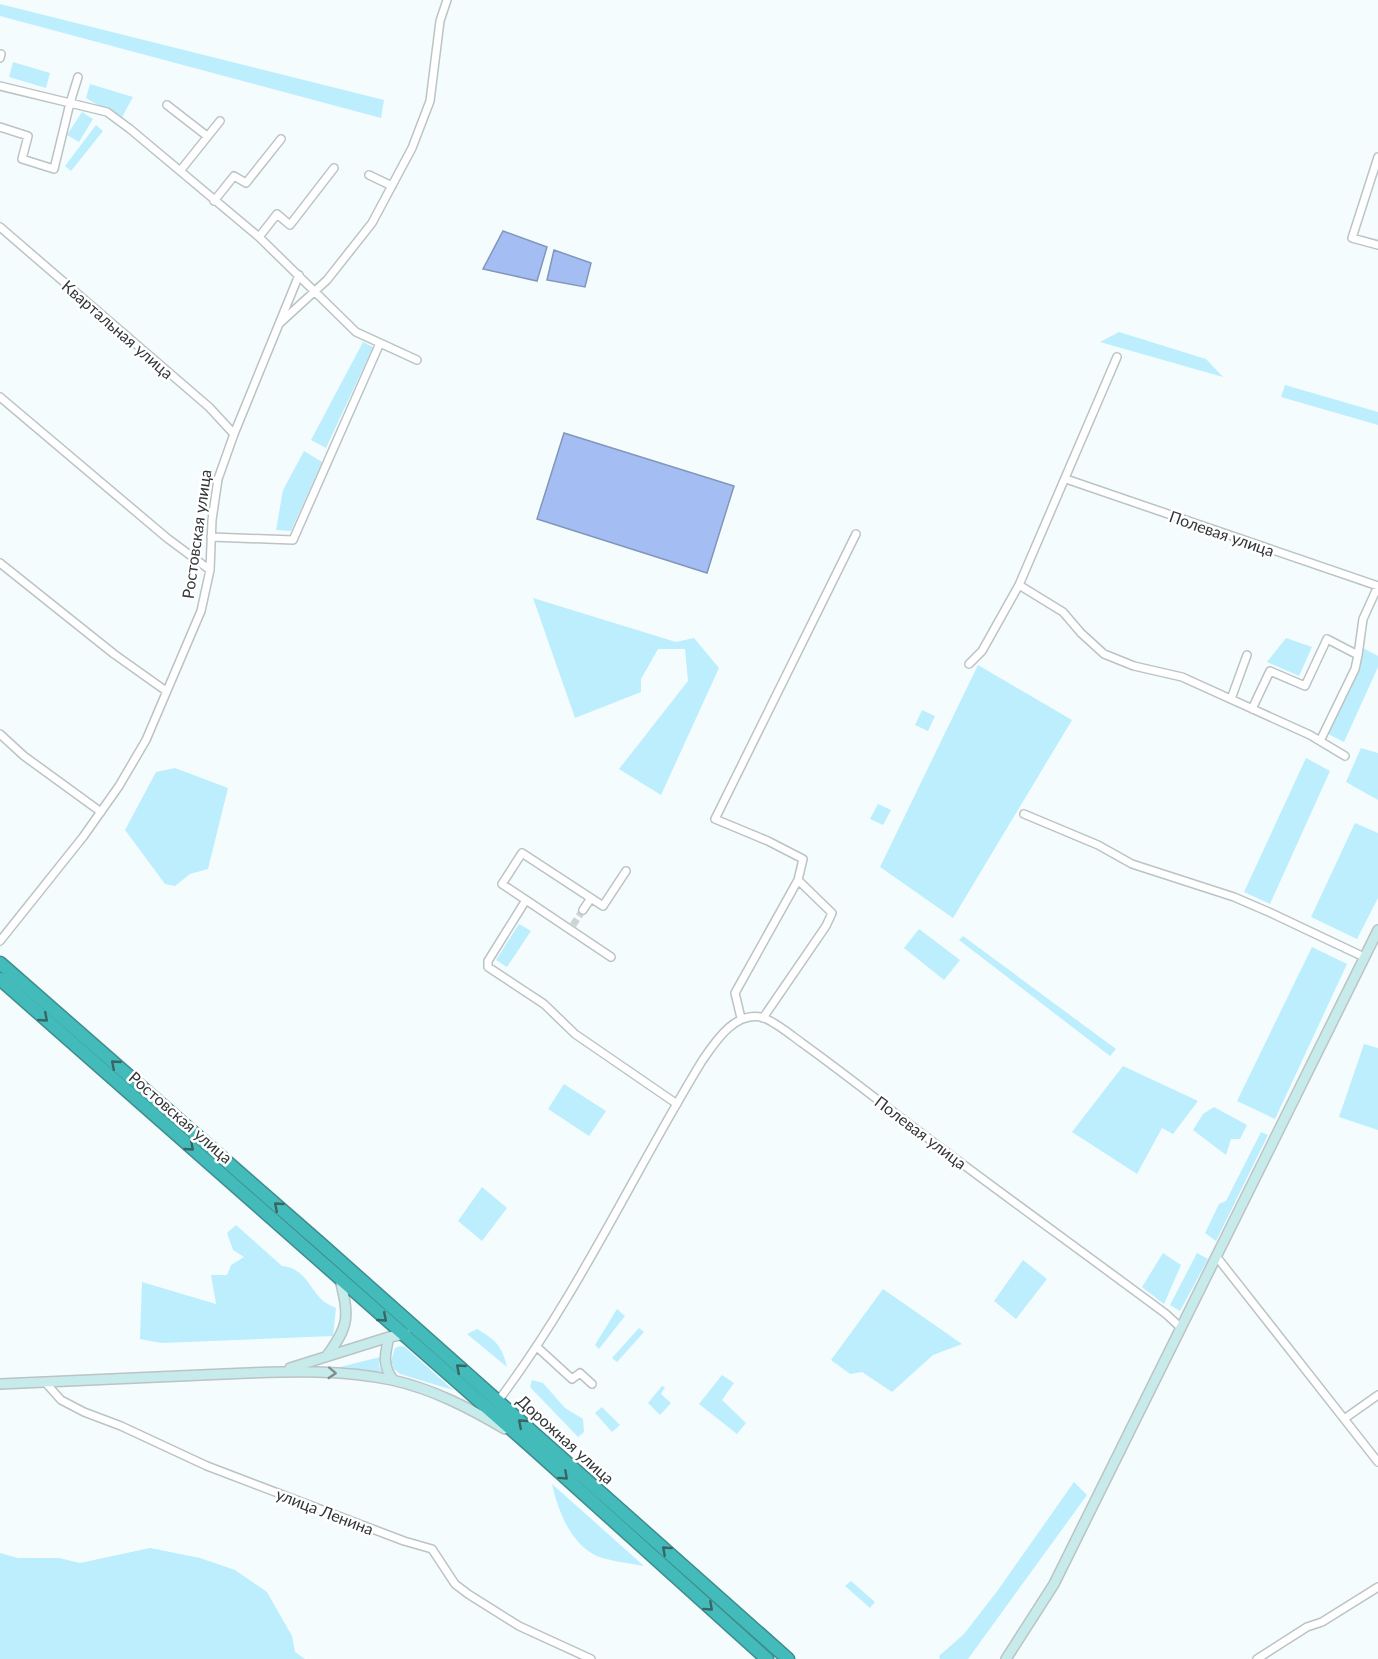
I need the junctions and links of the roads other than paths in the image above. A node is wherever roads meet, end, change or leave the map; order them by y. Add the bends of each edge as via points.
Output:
1 (447, 0) edge
2 (78, 77) dead end
3 (1, 88) edge
4 (70, 103) junction
5 (167, 105) dead end
6 (220, 121) dead end
7 (0, 127) edge
8 (207, 136) junction
9 (281, 139) dead end
10 (1378, 157) edge
11 (334, 168) dead end
12 (180, 171) junction
13 (369, 175) dead end
14 (392, 186) junction
15 (214, 201) junction
16 (0, 228) edge
17 (259, 237) junction
18 (1378, 245) edge
19 (299, 275) junction
20 (314, 292) junction
21 (278, 325) junction
22 (380, 343) junction
23 (1117, 357) dead end
24 (417, 360) dead end
25 (0, 397) edge
26 (234, 434) junction
27 (1066, 479) junction
28 (856, 534) dead end
29 (211, 537) junction
30 (0, 562) edge
31 (210, 570) junction
32 (1019, 585) junction
33 (1378, 586) edge
34 (1358, 655) junction
35 (1247, 656) dead end
36 (969, 664) dead end
37 (166, 691) junction
38 (1231, 699) junction
39 (1252, 709) junction
40 (0, 734) edge
41 (1320, 741) junction
42 (1345, 756) dead end
43 (101, 812) junction
44 (1024, 814) dead end
45 (626, 871) dead end
46 (798, 880) junction
47 (591, 898) junction
48 (526, 900) junction
49 (584, 910) tunnel mouth
50 (1378, 930) edge
51 (0, 941) edge
52 (611, 957) dead end
53 (1364, 957) junction
54 (0, 963) edge
55 (0, 979) edge
56 (741, 1018) junction
57 (763, 1018) junction
58 (677, 1104) junction
59 (322, 1245) joint
60 (1216, 1256) junction
61 (340, 1279) junction
62 (1180, 1327) junction
63 (402, 1334) junction
64 (423, 1335) junction
65 (389, 1337) junction
66 (537, 1347) junction
67 (326, 1358) junction
68 (273, 1372) junction
69 (393, 1380) junction
70 (45, 1382) junction
71 (0, 1384) edge
72 (592, 1384) dead end
73 (1378, 1395) edge
74 (498, 1401) junction
75 (1344, 1419) junction
76 (520, 1437) junction
77 (1378, 1462) edge
78 (1378, 1587) edge
79 (591, 1659) edge
80 (767, 1659) edge
81 (788, 1659) edge
82 (1006, 1659) edge
83 (1257, 1659) edge

1 - 14 street, Ростовская улица via 440,21 430,101
2 - 4 street
3 - 4 street
4 - 7 street via 54,169 22,159 28,136
4 - 12 street via 107,112
5 - 8 street
6 - 8 street
8 - 12 street
9 - 15 street via 246,183 234,176
10 - 18 street via 1352,238
11 - 17 street via 290,225 277,214
12 - 15 street
13 - 14 street
14 - 20 street, Ростовская улица via 372,223
15 - 17 street
16 - 26 street, Квартальная улица via 209,407
17 - 19 street
19 - 20 street
19 - 21 street
20 - 21 street, Ростовская улица
20 - 22 street via 356,332
21 - 26 street, Ростовская улица
22 - 24 street
22 - 29 street via 293,540
23 - 27 street
25 - 31 street
26 - 29 street, Ростовская улица via 218,479
27 - 32 street
27 - 33 street, Полевая улица
28 - 46 street via 715,819 803,859
29 - 31 street, Ростовская улица
30 - 37 street
31 - 37 street, Ростовская улица via 201,611
32 - 36 street via 982,651
32 - 38 street via 1063,612 1104,654 1134,666 1182,677
33 - 34 street via 1363,619
34 - 39 street via 1327,639 1305,686 1270,671
34 - 41 street
35 - 38 street
37 - 43 street, Ростовская улица via 146,740
38 - 39 street
39 - 41 street
40 - 43 street
41 - 42 street
43 - 51 street, Ростовская улица
44 - 53 street via 1132,864 1262,909
45 - 47 street via 603,906
46 - 56 street via 735,993
46 - 57 street via 832,913
47 - 48 street via 522,853 502,884
47 - 49 street
48 - 52 street via 572,927
48 - 58 street via 488,967 544,1004 575,1034
50 - 53 main road
53 - 60 main road
59 -> 54 highway, Ростовская улица
55 -> 61 highway, Ростовская улица
56 - 57 street
56 - 58 street via 718,1037
57 - 62 street, Полевая улица via 834,1066
58 - 66 street via 597,1250
59 - 64 highway, Дорожная улица
60 - 62 main road
60 - 75 street
61 -> 63 highway, Дорожная улица
61 - 67 main road via 346,1323
62 - 82 main road via 1054,1584
63 - 64 main road
63 - 65 main road
63 - 76 highway, Дорожная улица
74 -> 64 highway, Дорожная улица
65 - 67 main road
65 - 69 main road via 384,1361
66 - 72 street via 572,1379 579,1373
66 - 74 street
67 - 68 main road
68 -> 69 main road
68 - 70 main road
69 - 76 main road via 440,1395
70 - 71 main road
70 - 79 street, улица Ленина via 61,1400 84,1413 207,1466 432,1549 455,1584 468,1594 519,1626
73 - 75 street
81 -> 74 highway, Дорожная улица
75 - 77 street
76 -> 80 highway, Дорожная улица
78 - 83 street

